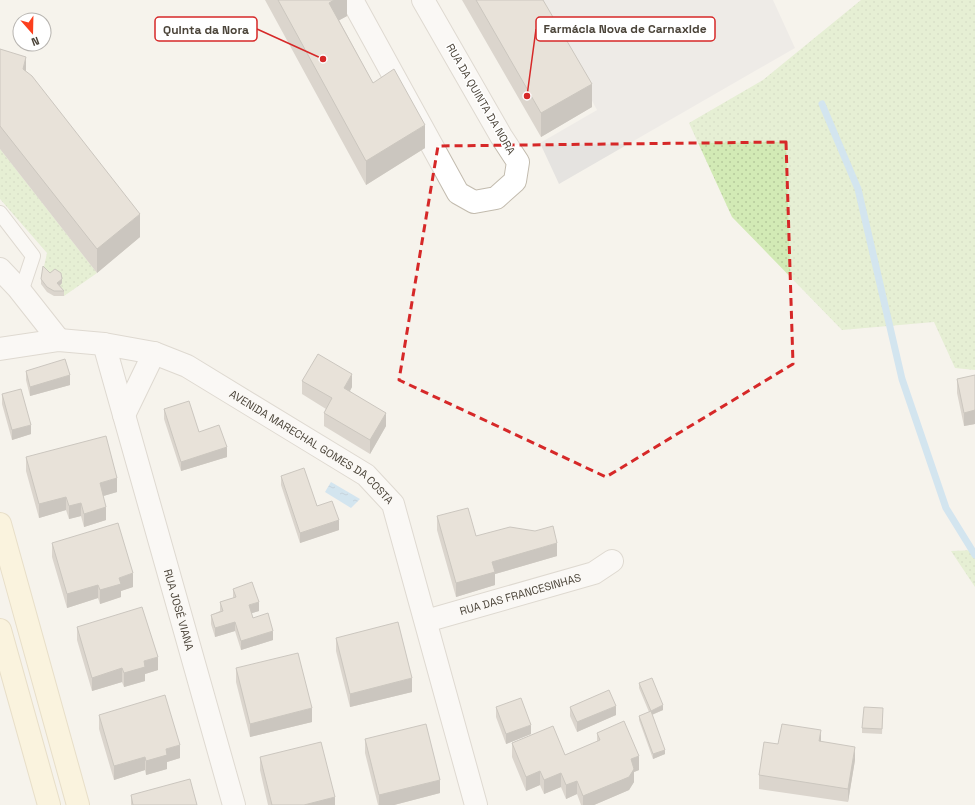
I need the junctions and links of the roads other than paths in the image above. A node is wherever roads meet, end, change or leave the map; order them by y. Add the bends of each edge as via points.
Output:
1 (352, 0) edge
2 (423, 0) edge
3 (0, 213) edge
4 (0, 269) edge
5 (13, 292) edge
6 (59, 340) junction
7 (104, 344) junction
8 (0, 349) edge
9 (154, 353) junction
10 (124, 415) junction
11 (0, 524) edge
12 (612, 561) dead end
13 (426, 621) junction
14 (0, 630) edge
15 (49, 805) edge
16 (78, 805) edge
17 (234, 805) edge
18 (476, 805) edge

1 - 2 street, RUA DA QUINTA DA NORA via 458,193 474,202 496,198 516,181 518,162
3 - 5 lane via 33,256
4 - 5 street
5 - 6 street
6 - 7 street, AVENIDA MARECHAL GOMES DA COSTA
6 - 8 street, AVENIDA MARECHAL GOMES DA COSTA
7 - 9 street, AVENIDA MARECHAL GOMES DA COSTA
7 - 10 street, RUA JOSÉ VIANA
9 - 10 street
9 - 13 street, AVENIDA MARECHAL GOMES DA COSTA via 187,366 366,475 393,504
10 - 17 street, RUA JOSÉ VIANA
11 - 16 street
12 - 13 street, RUA DAS FRANCESINHAS via 594,573
13 - 18 street, AVENIDA MARECHAL GOMES DA COSTA
14 - 15 street

